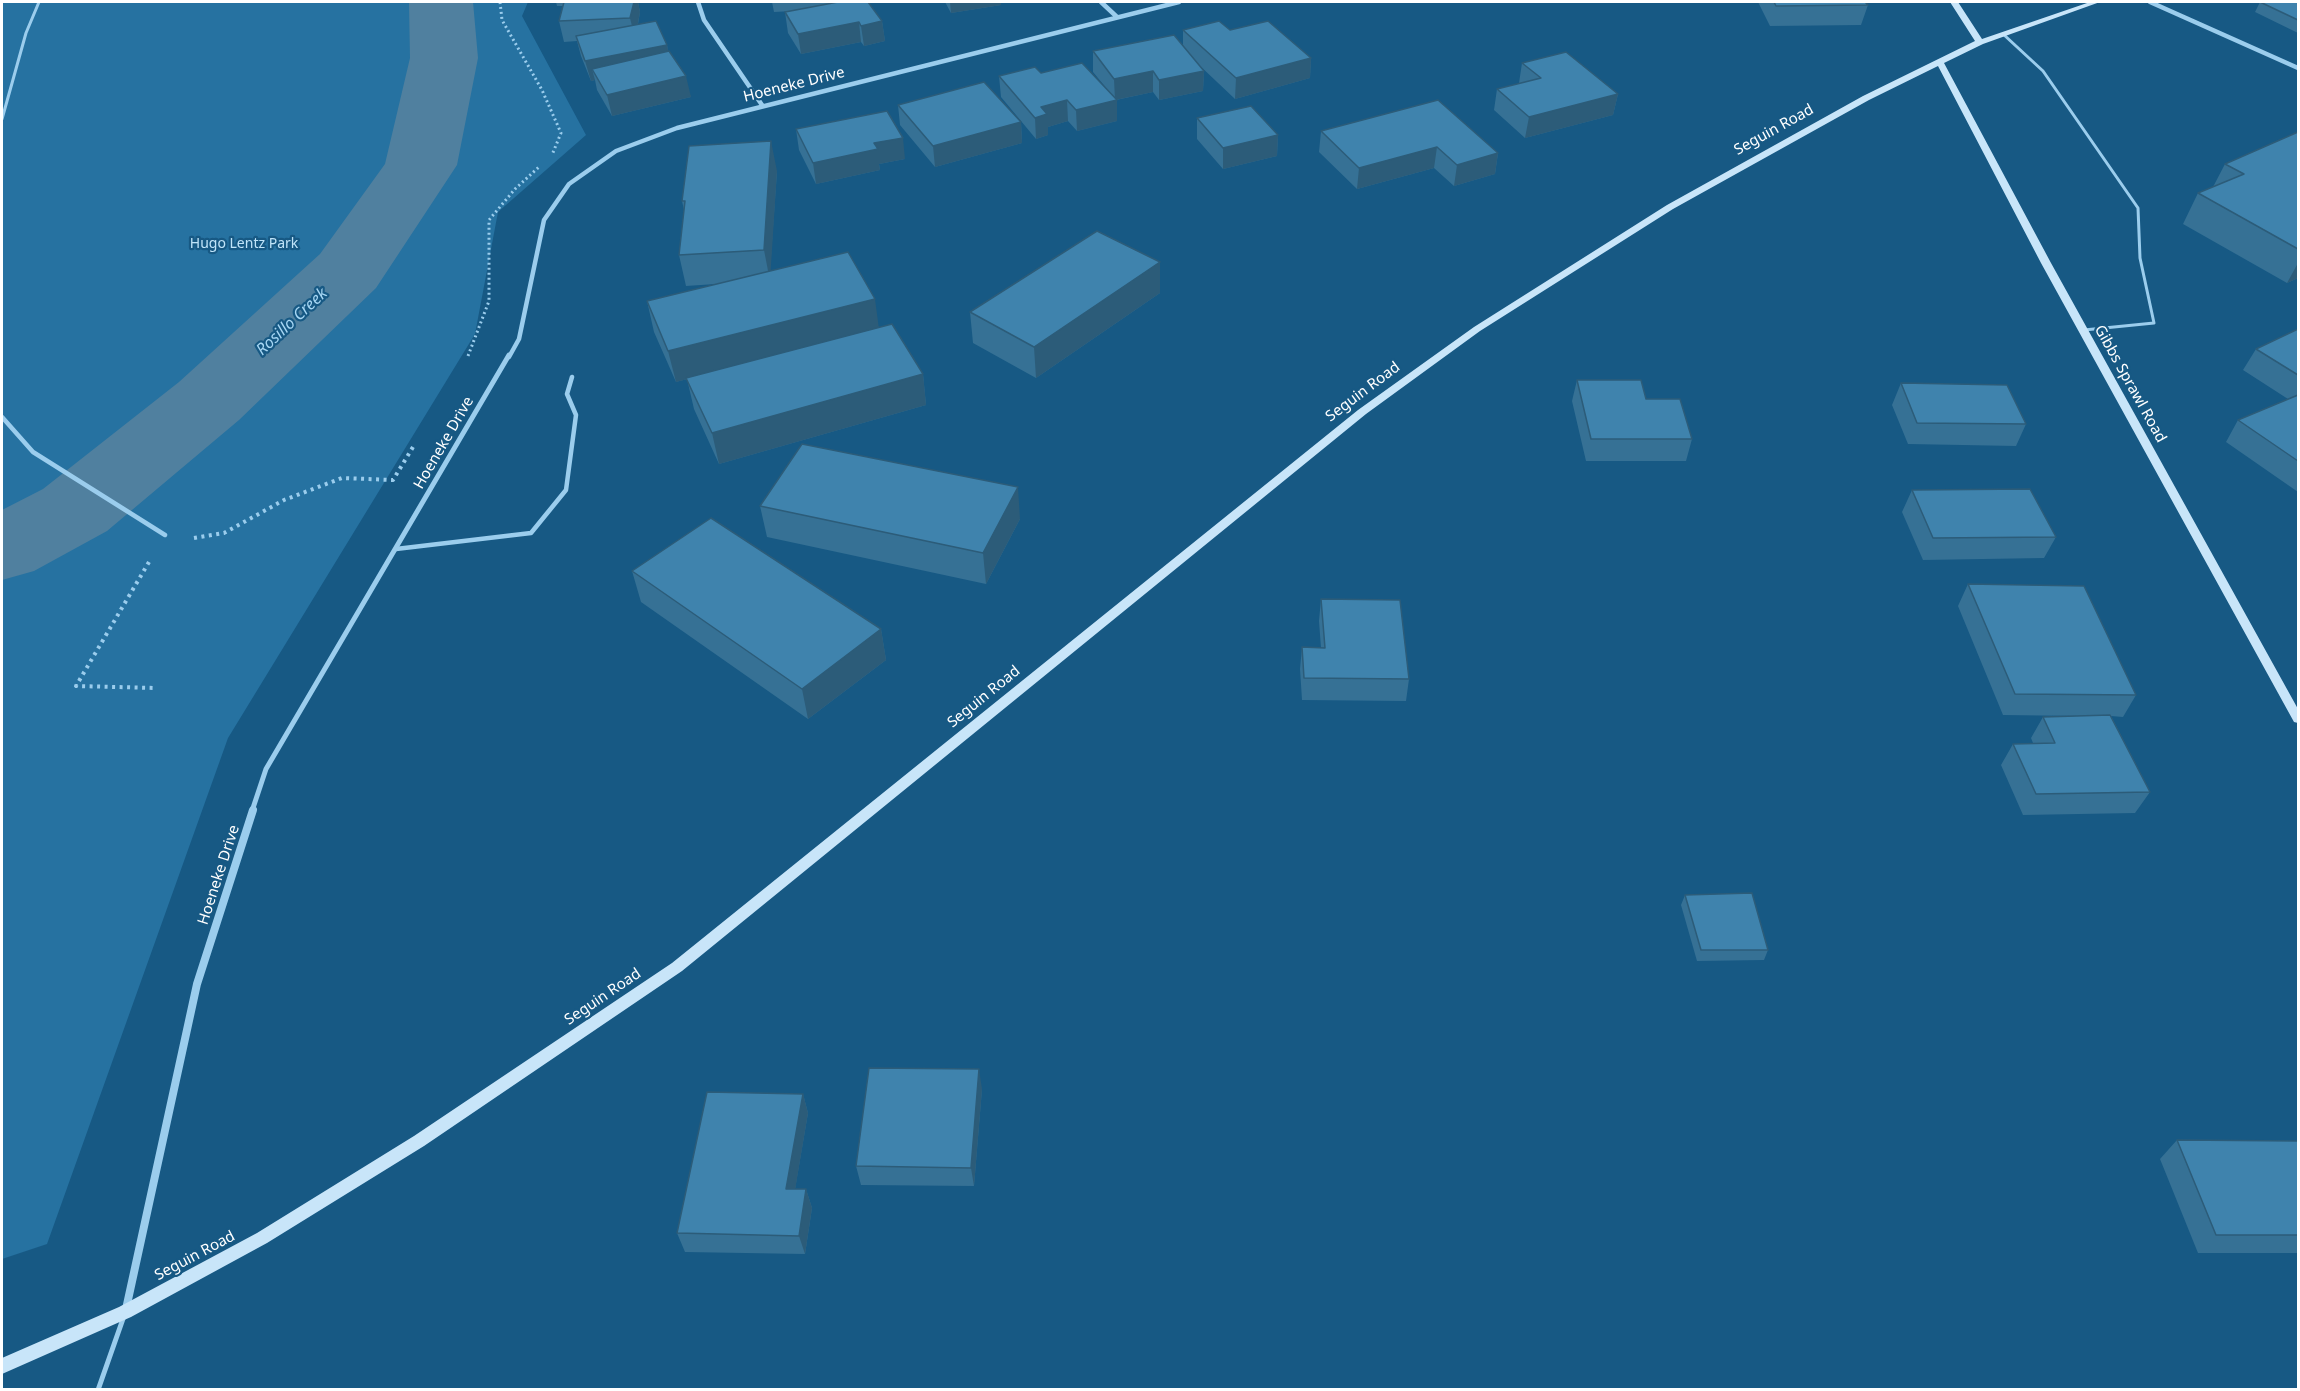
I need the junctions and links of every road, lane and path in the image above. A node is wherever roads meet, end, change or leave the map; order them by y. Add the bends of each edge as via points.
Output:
1 (39, 2) edge
2 (500, 2) edge
3 (698, 2) edge
4 (1101, 2) edge
5 (1179, 2) edge
6 (1954, 2) edge
7 (2096, 2) edge
8 (2150, 2) edge
9 (1117, 17) junction
10 (2003, 34) junction
11 (1980, 42) junction
12 (1940, 62) junction
13 (2298, 68) edge
14 (762, 105) junction
15 (2, 118) edge
16 (2084, 330) junction
17 (464, 367) dead end
18 (572, 377) dead end
19 (2, 417) edge
20 (417, 442) dead end
21 (165, 535) junction
22 (396, 549) junction
23 (155, 688) dead end
24 (2298, 719) edge
25 (125, 1312) junction
26 (2, 1366) edge
27 (98, 1389) edge

1 - 15 lane
2 - 17 path via 502,20 543,90 561,133 552,155 489,220 489,301
3 - 14 street via 704,20
4 - 9 street
5 - 9 street, Hoeneke Drive
6 - 11 street
7 - 10 street, Seguin Road
8 - 13 street
9 - 14 street, Hoeneke Drive
10 - 11 street, Seguin Road
10 - 16 lane via 2043,71 2138,208 2140,258 2154,323
11 - 12 street, Seguin Road
12 - 16 street, Gibbs Sprawl Road
12 - 25 street, Seguin Road via 1866,98 1670,207 1477,329 1362,412 677,967 419,1141 272,1232
14 - 22 street, Hoeneke Drive via 677,128 616,151 569,184 544,220 519,339
16 - 24 street, Gibbs Sprawl Road
18 - 22 lane via 567,394 576,415 566,490 531,533
19 - 21 lane via 33,452
20 - 21 path via 393,480 342,478 284,500 224,533 184,540
21 - 23 path via 76,687
22 - 25 street, Hoeneke Drive via 266,770 197,984
25 - 26 street, Seguin Road
25 - 27 lane

